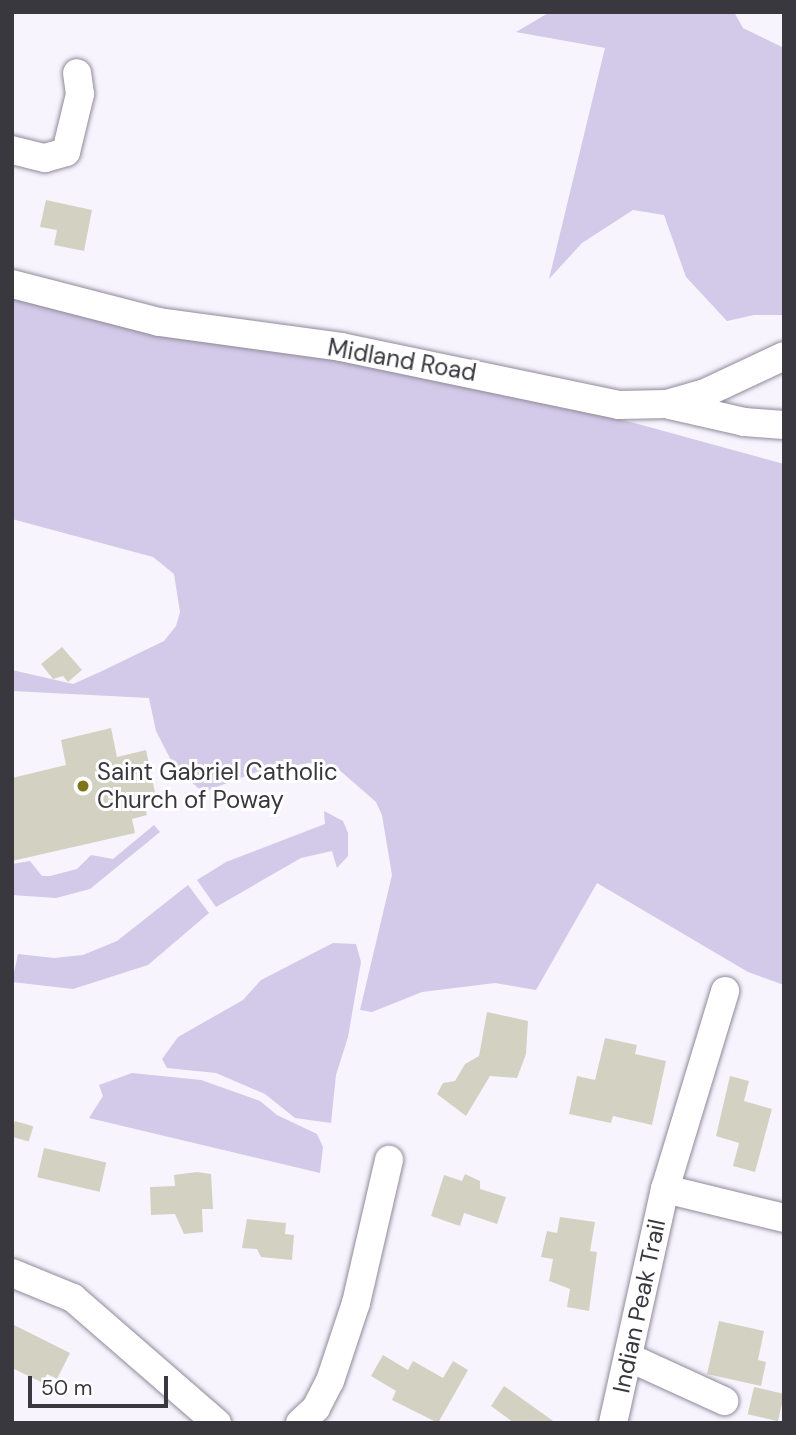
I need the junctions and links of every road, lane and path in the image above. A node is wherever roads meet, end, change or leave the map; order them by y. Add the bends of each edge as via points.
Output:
1 (77, 73) dead end
2 (12, 150) edge
3 (12, 284) edge
4 (784, 356) edge
5 (667, 404) junction
6 (784, 425) edge
7 (725, 991) dead end
8 (389, 1160) dead end
9 (665, 1189) junction
10 (784, 1218) edge
11 (12, 1273) edge
12 (628, 1357) junction
13 (724, 1401) dead end
14 (217, 1423) edge
15 (300, 1423) edge
16 (613, 1423) edge

1 - 2 street via 80,94 66,152 46,158
3 - 5 street, Midland Road via 159,322 341,347 619,405
4 - 5 street, Midland Road via 703,394
5 - 6 street via 744,422
7 - 9 street, Indian Peak Trail
8 - 15 street via 356,1303 330,1381 316,1408
9 - 10 street
9 - 12 street, Indian Peak Trail
11 - 14 street via 73,1298
12 - 13 street
12 - 16 street, Indian Peak Trail

